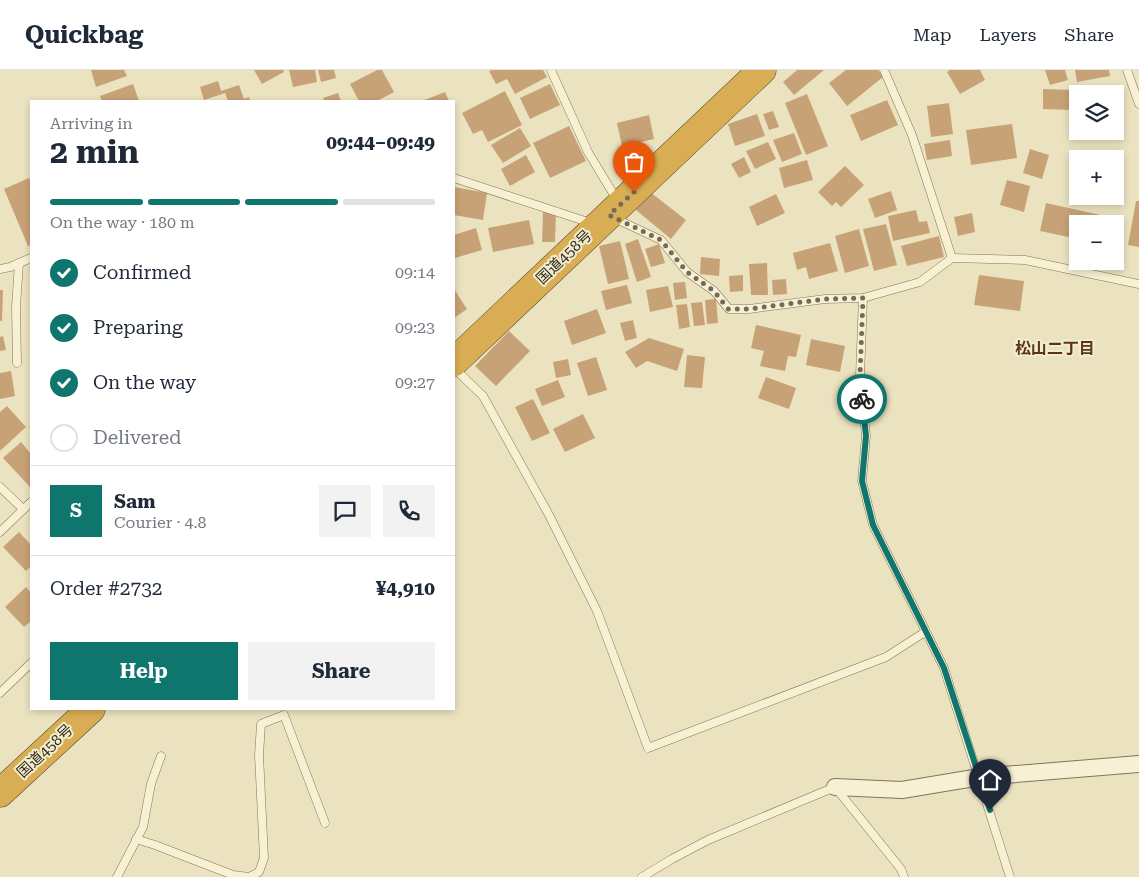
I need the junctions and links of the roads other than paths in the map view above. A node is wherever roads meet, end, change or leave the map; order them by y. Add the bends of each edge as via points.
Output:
1 (551, 70) edge
2 (762, 70) edge
3 (884, 70) edge
4 (1127, 70) edge
5 (1139, 104) edge
6 (455, 178) edge
7 (609, 215) junction
8 (30, 258) edge
9 (952, 258) junction
10 (19, 263) junction
11 (0, 269) edge
12 (1139, 284) edge
13 (863, 298) junction
14 (455, 361) edge
15 (17, 363) dead end
16 (455, 369) edge
17 (0, 487) edge
18 (30, 503) edge
19 (23, 510) junction
20 (0, 532) edge
21 (925, 632) junction
22 (30, 664) edge
23 (0, 693) edge
24 (90, 710) edge
25 (161, 756) dead end
26 (1139, 764) edge
27 (980, 777) junction
28 (835, 787) junction
29 (0, 793) edge
30 (325, 823) dead end
31 (136, 839) junction
32 (240, 876) edge
33 (256, 876) edge
34 (117, 877) edge
35 (642, 877) edge
36 (904, 877) edge
37 (1010, 877) edge

1 - 7 lane via 588,152
2 - 7 highway, 国道458号
3 - 9 lane via 912,135
4 - 5 lane
6 - 7 lane
7 - 13 lane via 661,240 687,272 714,291 728,309
7 - 14 highway, 国道458号
8 - 10 lane
9 - 12 lane via 1025,260
9 - 13 lane via 920,282
10 - 11 lane
10 - 15 lane
13 - 21 lane via 860,376 866,436 862,481 873,525
16 - 21 lane via 483,396 549,515 597,611 648,748 886,657
17 - 19 lane
18 - 19 lane
19 - 20 lane
21 - 27 lane via 944,668
22 - 23 lane
24 - 29 highway, 国道458号
25 - 31 lane via 151,784 143,827
26 - 27 street
27 - 28 street via 902,790
27 - 37 lane
28 - 35 lane via 708,840
28 - 36 lane
30 - 33 lane via 284,715 261,724 259,755 264,858
31 - 32 lane
31 - 34 lane
32 - 33 lane

